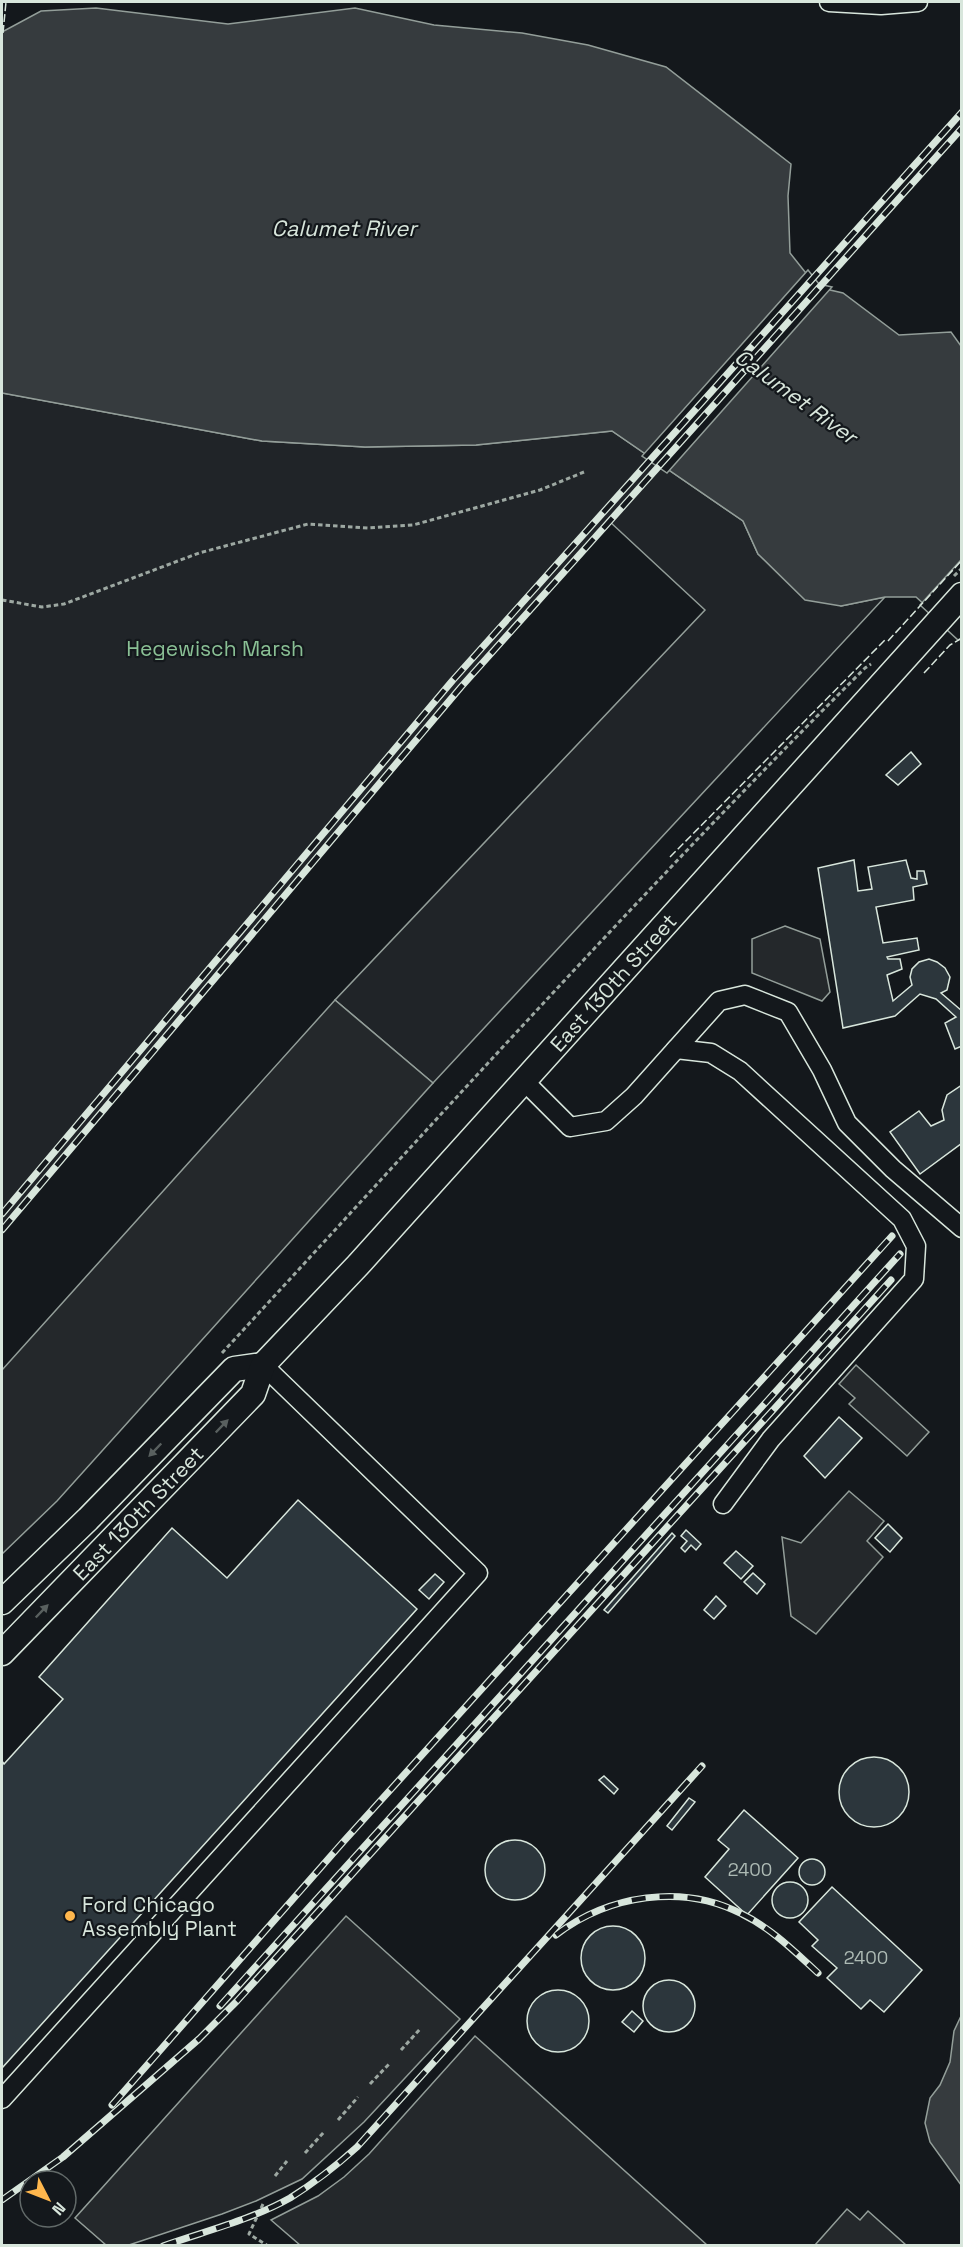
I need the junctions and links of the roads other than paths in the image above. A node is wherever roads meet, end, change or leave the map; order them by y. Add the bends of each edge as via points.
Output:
1 (829, 2) edge
2 (918, 2) edge
3 (962, 595) edge
4 (676, 1049) junction
5 (524, 1081) junction
6 (962, 1228) edge
7 (263, 1365) junction
8 (723, 1504) dead end
9 (2, 1602) edge
10 (2, 1653) edge
11 (2, 2099) edge

1 - 2 lane
3 - 5 main road, East 130th Street
4 - 5 lane via 606,1121 570,1127
4 - 6 lane via 719,1001 745,995 788,1012 847,1123
4 - 8 lane via 711,1053 740,1071 902,1219 916,1246 914,1279 771,1439
5 - 7 main road, East 130th Street
7 -> 9 main road, East 130th Street via 234,1369
10 -> 7 main road, East 130th Street via 253,1394
7 - 11 lane via 478,1573

